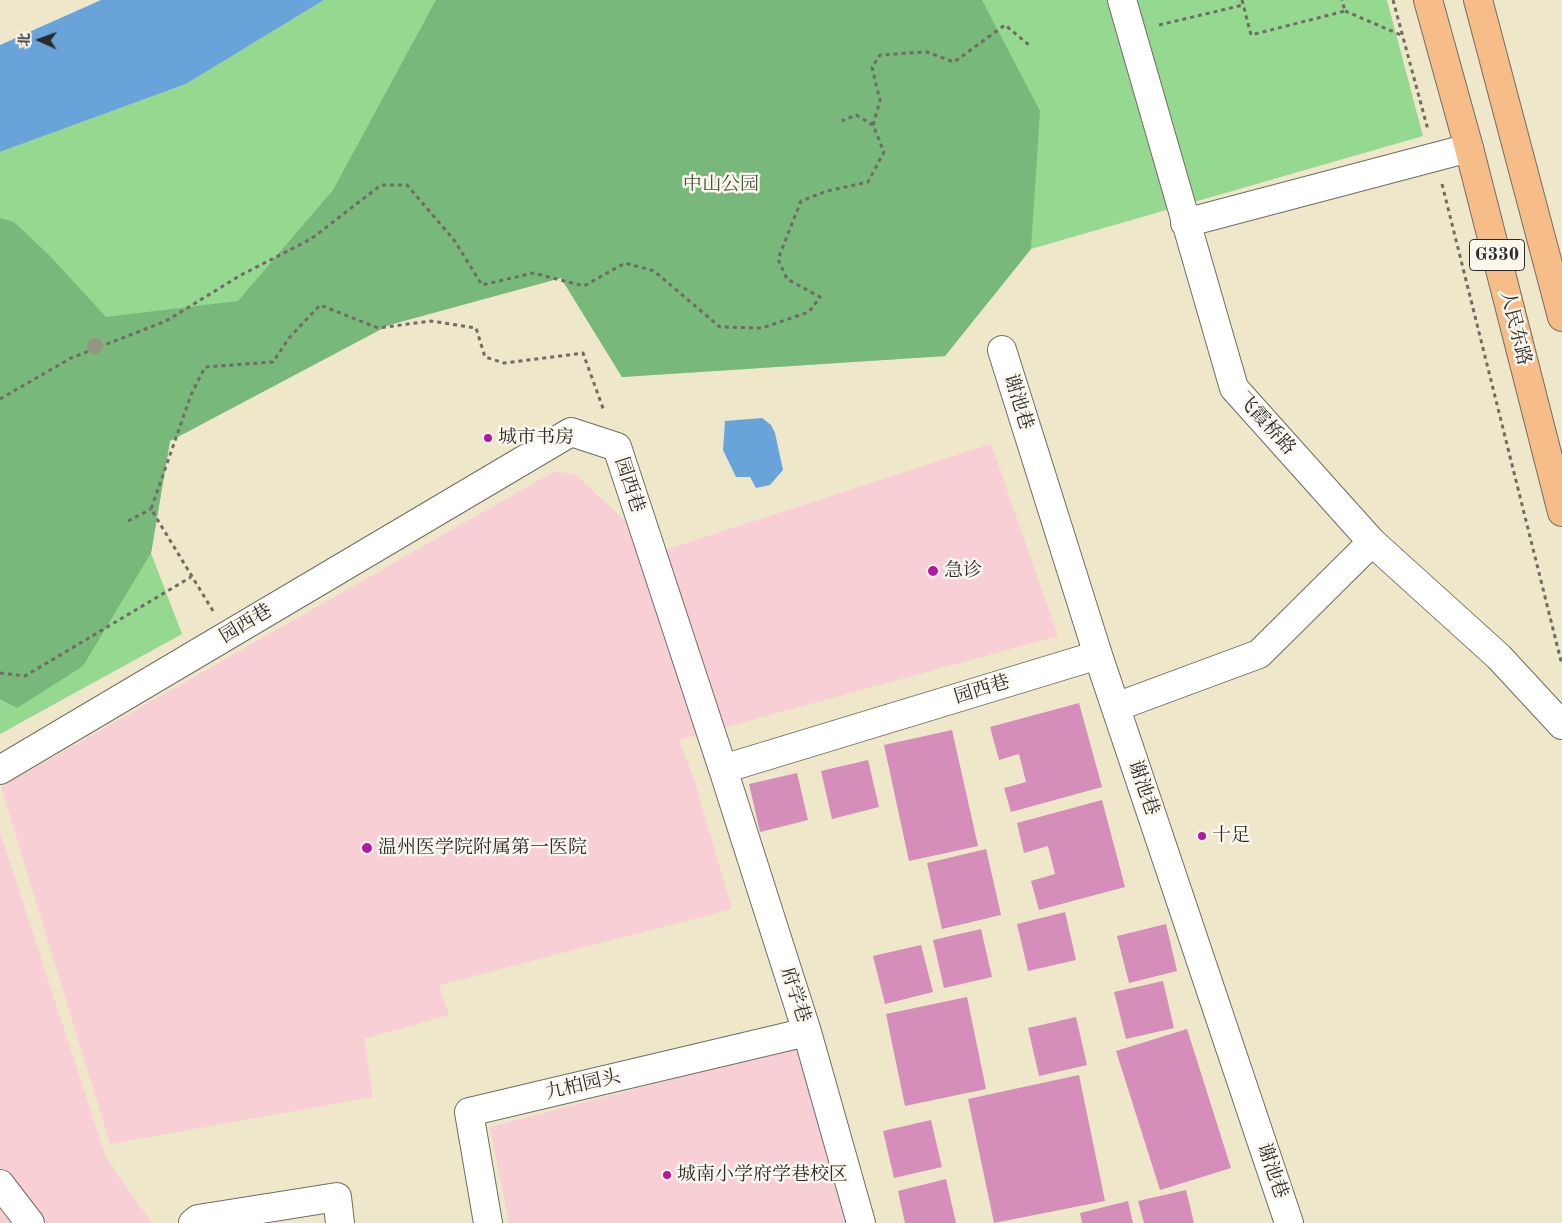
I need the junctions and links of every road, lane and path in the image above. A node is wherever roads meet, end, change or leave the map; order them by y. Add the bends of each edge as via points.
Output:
1 (1122, 0) edge
2 (1342, 0) edge
3 (1393, 0) edge
4 (1428, 0) edge
5 (1478, 0) edge
6 (1243, 2) edge
7 (1345, 11) junction
8 (1131, 32) junction
9 (1402, 35) junction
10 (1029, 46) dead end
11 (842, 121) dead end
12 (874, 125) junction
13 (1469, 148) junction
14 (1435, 156) junction
15 (1185, 223) junction
16 (1562, 317) edge
17 (1002, 350) dead end
18 (0, 399) edge
19 (617, 447) junction
20 (151, 509) junction
21 (1562, 512) edge
22 (128, 520) dead end
23 (1372, 542) junction
24 (191, 577) junction
25 (228, 635) junction
26 (1098, 655) junction
27 (1562, 665) edge
28 (0, 673) edge
29 (1116, 707) junction
30 (1562, 725) edge
31 (723, 769) junction
32 (0, 770) edge
33 (807, 1032) junction
34 (0, 1184) edge
35 (30, 1223) edge
36 (193, 1223) edge
37 (340, 1223) edge
38 (488, 1223) edge
39 (861, 1223) edge
40 (1290, 1223) edge

1 - 8 street, 飞霞桥路
2 - 7 path
3 - 9 path
4 - 13 highway, 人民东路 / G330
5 - 16 highway, G330
6 - 7 path via 1251,35
6 - 8 path
7 - 9 path
8 - 15 street, 飞霞桥路
9 - 14 path
10 - 12 path via 1005,25 954,62 926,52 880,55 872,67 880,101
11 - 12 path via 856,115
12 - 18 path via 884,152 868,182 827,191 801,201 778,259 787,279 820,297 809,312 762,328 720,327 654,271 625,263 584,286 533,273 482,285 454,240 407,185 381,185 311,239 241,275 166,322 71,358
13 - 14 street
13 - 21 highway, 人民东路 / G330
14 - 15 street
14 - 27 path
15 - 23 street, 飞霞桥路 via 1234,388
17 - 26 street, 谢池巷
19 - 20 path via 583,353 504,363 484,357 476,328 431,321 378,328 320,305 289,338 273,362 205,367 191,395
19 - 25 street, 园西巷 via 571,432
19 - 31 street, 园西巷
20 - 22 path
20 - 24 path
23 - 29 street via 1258,654
23 - 30 street, 飞霞桥路 via 1499,657
24 - 25 path
24 - 28 path via 25,676
25 - 32 street, 园西巷
26 - 29 street, 谢池巷
26 - 31 street, 园西巷
29 - 40 street, 谢池巷
31 - 33 street, 府学巷
33 - 38 street, 九柏园头 via 469,1112
33 - 39 street, 府学巷
34 - 35 street
36 - 37 street via 198,1219 338,1197

